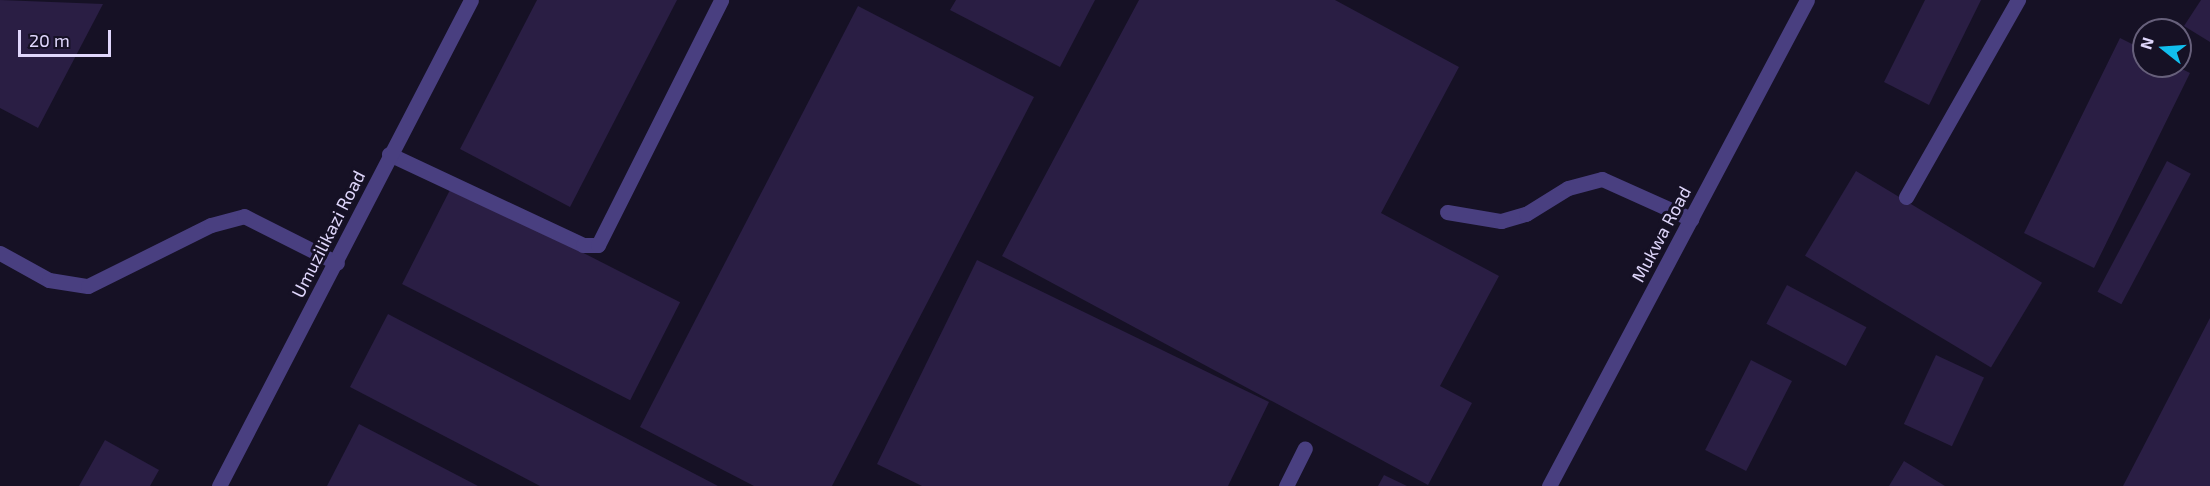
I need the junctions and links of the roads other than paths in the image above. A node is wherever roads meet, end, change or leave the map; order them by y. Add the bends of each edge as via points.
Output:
1 (471, 0) edge
2 (721, 0) edge
3 (1807, 0) edge
4 (2018, 0) edge
5 (389, 154) junction
6 (1906, 197) dead end
7 (1447, 212) dead end
8 (1691, 219) junction
9 (0, 253) edge
10 (337, 263) junction
11 (1305, 448) dead end
12 (219, 486) edge
13 (1286, 486) edge
14 (1549, 486) edge

1 - 5 street, Umuzilikazi Road
2 - 5 street via 598,245 584,245
3 - 8 street, Mukwa Road
4 - 6 street
5 - 10 street, Umuzilikazi Road
7 - 8 street via 1501,221 1526,214 1568,188 1602,179
8 - 14 street, Mukwa Road
9 - 10 street via 49,280 88,286 211,225 244,216
10 - 12 street, Umuzilikazi Road
11 - 13 street

